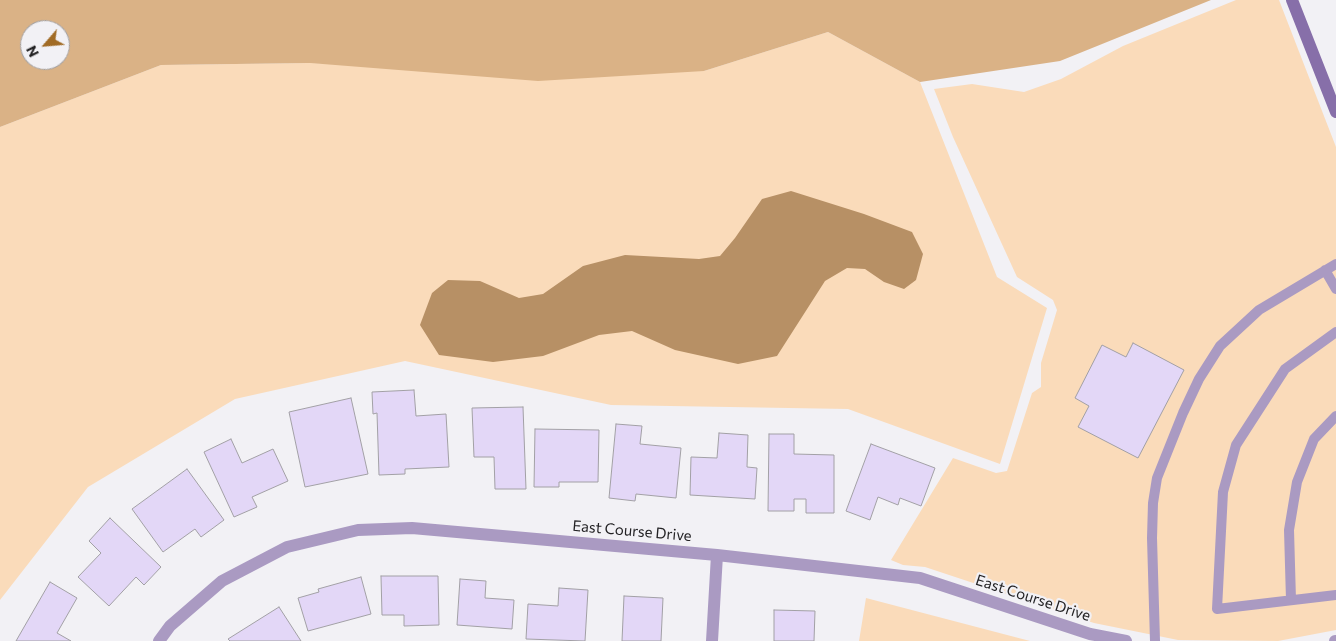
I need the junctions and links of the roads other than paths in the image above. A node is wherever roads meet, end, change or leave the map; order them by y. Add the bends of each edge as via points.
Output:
1 (1292, 0) edge
2 (1336, 112) edge
3 (1336, 264) edge
4 (1325, 270) junction
5 (1336, 289) edge
6 (1336, 332) edge
7 (1336, 416) edge
8 (717, 555) junction
9 (1336, 595) edge
10 (1291, 600) junction
11 (159, 641) edge
12 (712, 641) edge
13 (1126, 641) edge
14 (1155, 641) edge

1 - 2 street
3 - 4 lane
4 - 5 lane
4 - 14 lane via 1259,310 1220,346 1183,413 1157,478 1153,503
6 - 10 lane via 1285,370 1236,446 1223,492 1217,609
7 - 10 lane via 1314,439 1297,482 1289,530
8 - 11 street, East Course Drive via 412,528 358,530 287,547 222,581 170,626
8 - 12 street
8 - 13 street, East Course Drive via 920,578 1090,634
9 - 10 lane

